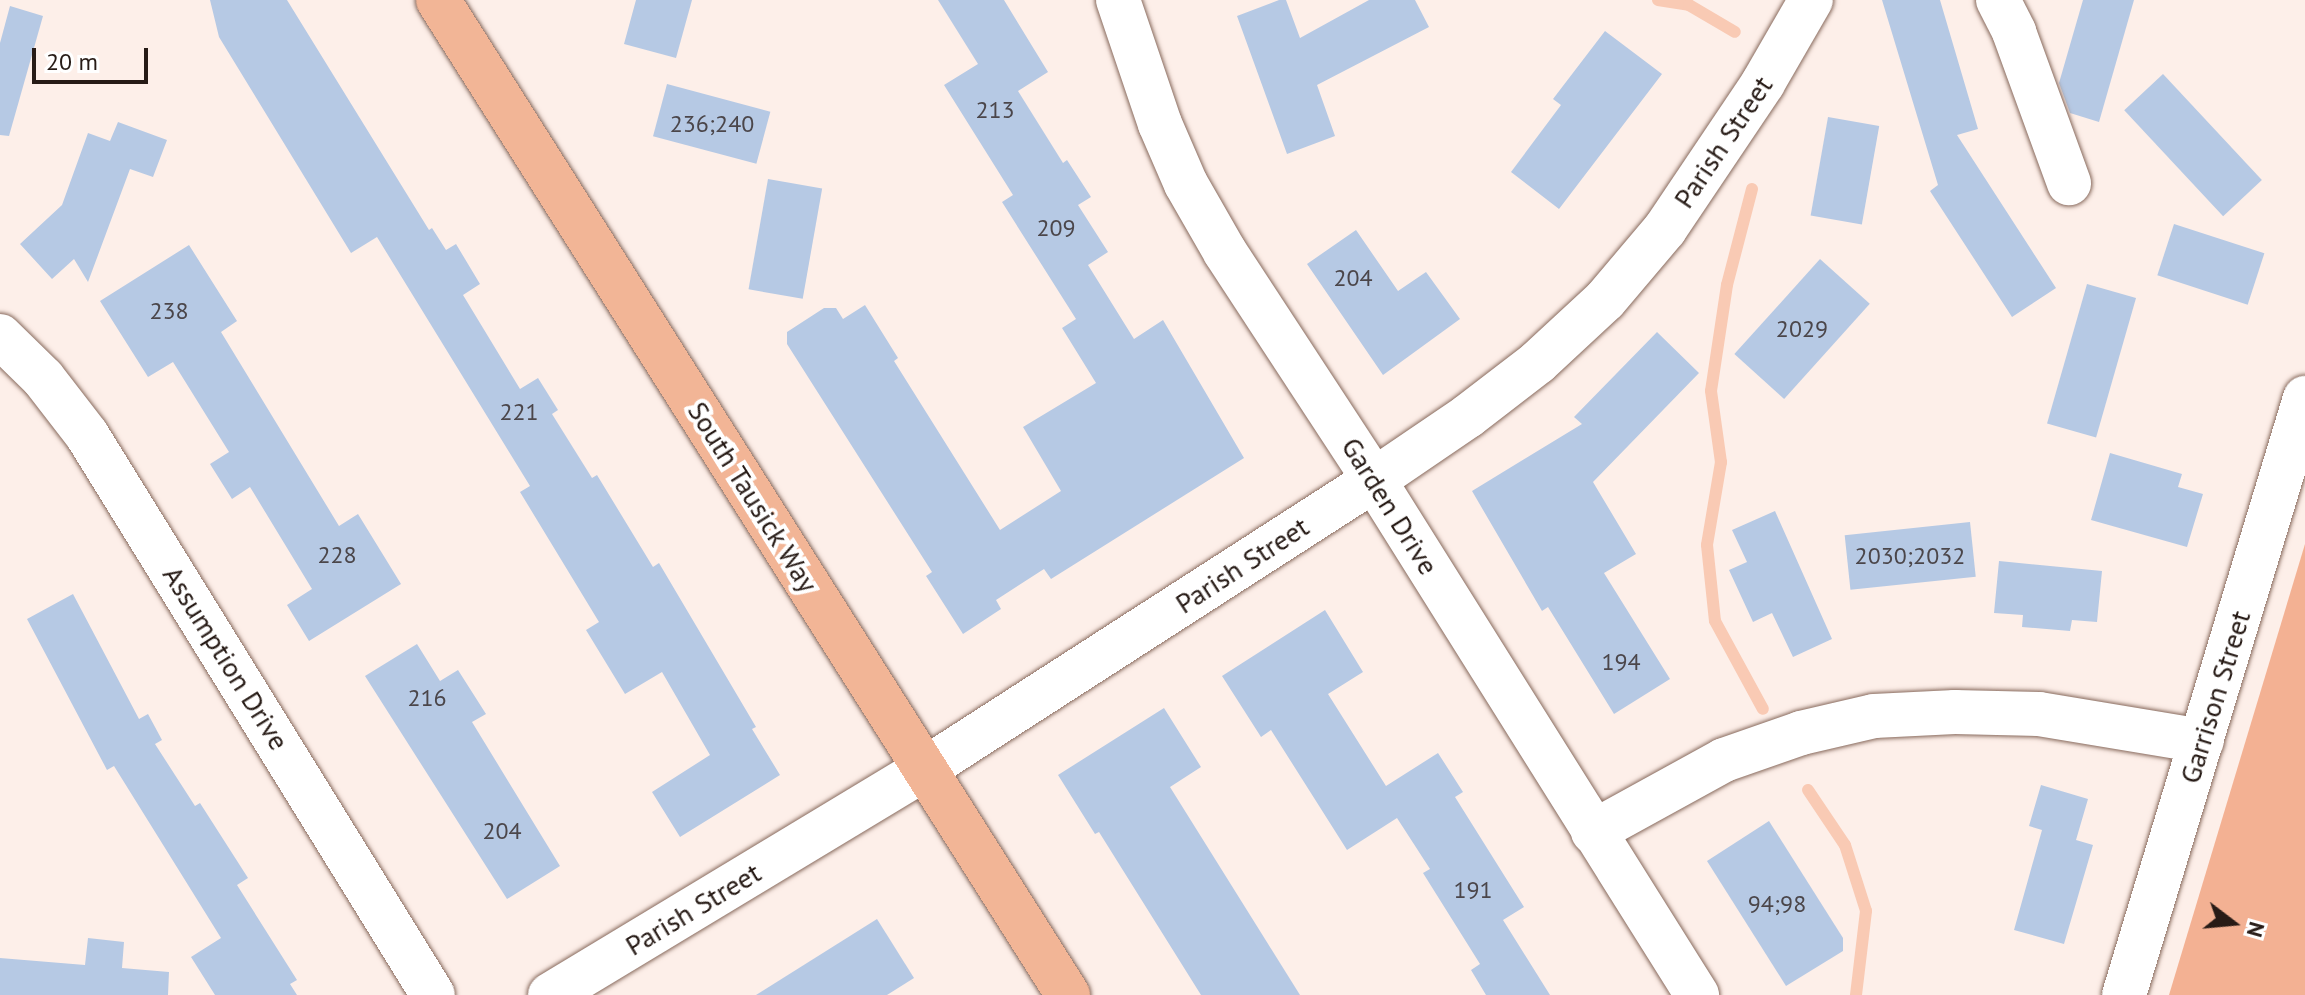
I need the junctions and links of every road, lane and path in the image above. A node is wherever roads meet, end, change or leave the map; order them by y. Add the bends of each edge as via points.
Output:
1 (438, 0) edge
2 (1118, 0) edge
3 (1811, 0) edge
4 (1998, 0) edge
5 (2069, 183) dead end
6 (0, 336) edge
7 (2305, 398) edge
8 (1374, 480) junction
9 (2202, 741) junction
10 (925, 769) junction
11 (1593, 832) junction
12 (433, 995) edge
13 (550, 995) edge
14 (1068, 995) edge
15 (1697, 995) edge
16 (2124, 995) edge

1 - 10 main road, South Tausick Way
2 - 8 street, Garden Drive via 1186,184
3 - 8 street, Parish Street via 1715,159 1605,300 1538,362
4 - 5 street
6 - 12 street, Assumption Drive via 43,378 95,446
7 - 9 street, Garrison Street
8 - 10 street, Parish Street
8 - 11 street, Garden Drive
9 - 11 street via 2039,714 1874,716 1801,733 1724,760
9 - 16 street, Garrison Street
10 - 13 street, Parish Street
10 - 14 main road, South Tausick Way
11 - 15 street, Garden Drive

